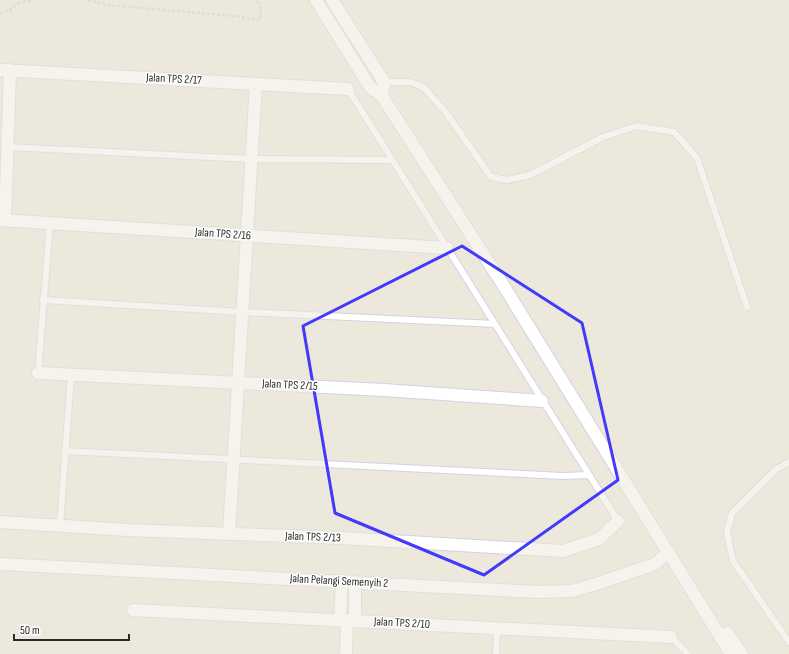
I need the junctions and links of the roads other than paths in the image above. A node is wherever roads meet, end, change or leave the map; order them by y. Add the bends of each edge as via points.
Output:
1 (316, 0) edge
2 (332, 0) edge
3 (5, 70) edge
4 (384, 82) junction
5 (256, 84) junction
6 (370, 87) junction
7 (348, 89) joint
8 (382, 96) junction
9 (7, 147) junction
10 (252, 160) junction
11 (392, 160) junction
12 (2, 220) edge
13 (50, 223) junction
14 (247, 235) junction
15 (447, 248) junction
16 (43, 300) junction
17 (747, 307) dead end
18 (242, 312) junction
19 (494, 324) junction
20 (38, 373) joint
21 (70, 375) junction
22 (238, 383) junction
23 (542, 401) junction
24 (65, 451) junction
25 (234, 460) junction
26 (789, 462) edge
27 (589, 475) junction
28 (0, 522) edge
29 (618, 522) joint
30 (60, 526) junction
31 (230, 534) junction
32 (669, 552) junction
33 (0, 564) edge
34 (342, 581) junction
35 (356, 582) junction
36 (133, 610) dead end
37 (347, 621) junction
38 (497, 628) junction
39 (671, 637) joint
40 (789, 642) edge
41 (346, 654) edge
42 (496, 654) edge
43 (688, 654) edge
44 (731, 654) edge
45 (742, 654) edge

1 - 6 street
2 - 4 street
3 - 5 street, Jalan TPS 2/17
3 - 9 street
4 - 6 lane
4 - 8 street
4 - 17 lane via 410,82 423,87 446,111 491,177 507,180 530,176 603,137 637,126 674,132 697,158
5 - 7 street, Jalan TPS 2/17
5 - 10 street
6 - 8 street
7 - 11 lane
8 - 32 street
9 - 10 lane
9 - 12 street
10 - 11 lane
10 - 14 street
11 - 15 lane
12 - 13 street, Jalan TPS 2/16
13 - 14 street, Jalan TPS 2/16
13 - 16 lane
14 - 15 street, Jalan TPS 2/16
14 - 18 street
15 - 19 lane
16 - 18 lane
16 - 20 lane
18 - 19 lane
18 - 22 street
19 - 23 lane
20 - 21 street, Jalan TPS 2/15
21 - 22 street, Jalan TPS 2/15
21 - 24 lane
22 - 23 street, Jalan TPS 2/15
22 - 25 street
23 - 27 lane
24 - 25 lane
24 - 30 lane
25 - 27 lane via 400,470
25 - 31 street
26 - 40 lane via 775,470 732,513 727,533 733,561
27 - 29 lane
28 - 30 street, Jalan TPS 2/13
29 - 31 street, Jalan TPS 2/13 via 598,539 563,551 349,538
30 - 31 street, Jalan TPS 2/13
32 - 35 street, Jalan Pelangi Semenyih 2 via 654,564 572,591 538,592
32 - 44 street
32 - 45 street
33 - 34 street, Jalan Pelangi Semenyih 2
34 - 35 street, Jalan Pelangi Semenyih 2
34 - 37 street
35 - 37 street
36 - 37 street, Jalan TPS 2/10
37 - 38 street, Jalan TPS 2/10
37 - 41 street
38 - 39 street, Jalan TPS 2/10
38 - 42 lane
39 - 43 lane

